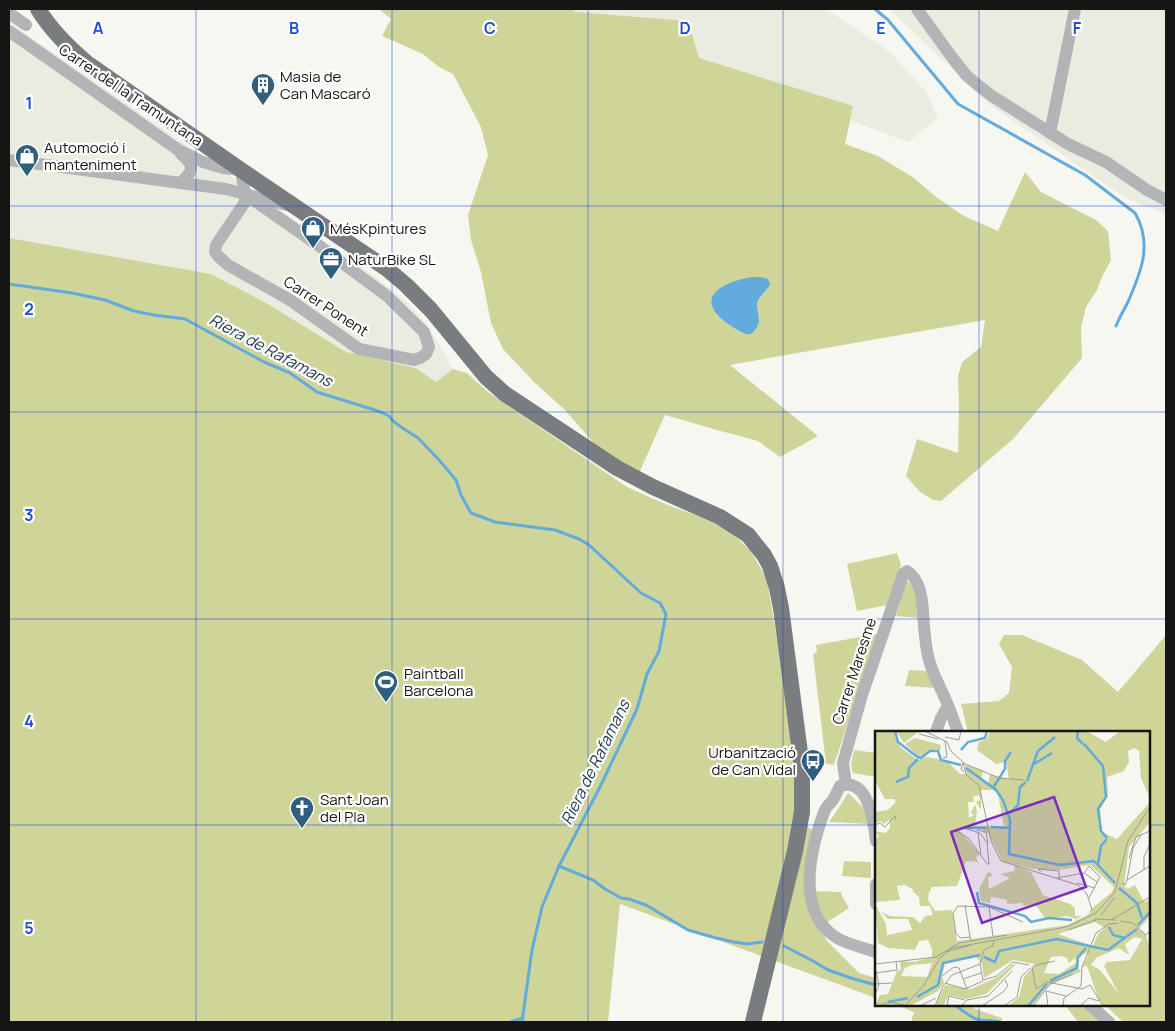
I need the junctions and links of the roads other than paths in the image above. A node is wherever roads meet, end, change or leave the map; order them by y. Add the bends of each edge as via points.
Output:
1 (38, 9) edge
2 (917, 9) edge
3 (1076, 9) edge
4 (9, 13) edge
5 (26, 25) dead end
6 (9, 32) edge
7 (1050, 133) junction
8 (177, 149) junction
9 (9, 160) edge
10 (241, 170) junction
11 (181, 183) junction
12 (245, 194) junction
13 (1166, 200) edge
14 (297, 208) junction
15 (948, 706) junction
16 (936, 731) edge
17 (958, 731) edge
18 (846, 784) junction
19 (827, 806) junction
20 (801, 817) junction
21 (820, 824) junction
22 (875, 832) edge
23 (875, 952) edge
24 (1091, 1006) edge
25 (753, 1022) edge
26 (1109, 1022) edge

1 - 10 main road via 66,45 86,63
2 - 7 street via 966,75 992,96
3 - 7 street
4 - 5 street
6 - 8 street, Carrer del la Tramuntana
7 - 13 street via 1106,162
8 - 10 street, Carrer del la Tramuntana via 203,162
8 - 11 street via 190,161 192,168
9 - 11 street, Carrer Ponent
10 - 12 street
10 - 14 main road
11 - 12 street, Carrer Ponent
12 - 12 street, Carrer Ponent via 387,296 424,332 429,347 426,354 414,360 359,349 290,300 228,265 215,252 216,245 245,202
12 - 14 street, Carrer Ponent
14 - 20 main road via 406,284 486,378 505,394 617,468 652,488 739,528 755,542 770,566 781,608 802,768
15 - 16 street
15 - 17 street
15 - 18 street, Carrer Maresme via 927,653 920,590 908,570 903,574 862,695 843,763
18 - 19 street via 840,786
18 - 22 street via 860,790 870,807
19 - 20 street
19 - 21 street
20 - 21 street
20 - 25 main road
21 - 23 street via 810,860 809,882 814,911 826,930 838,939
24 - 26 street

